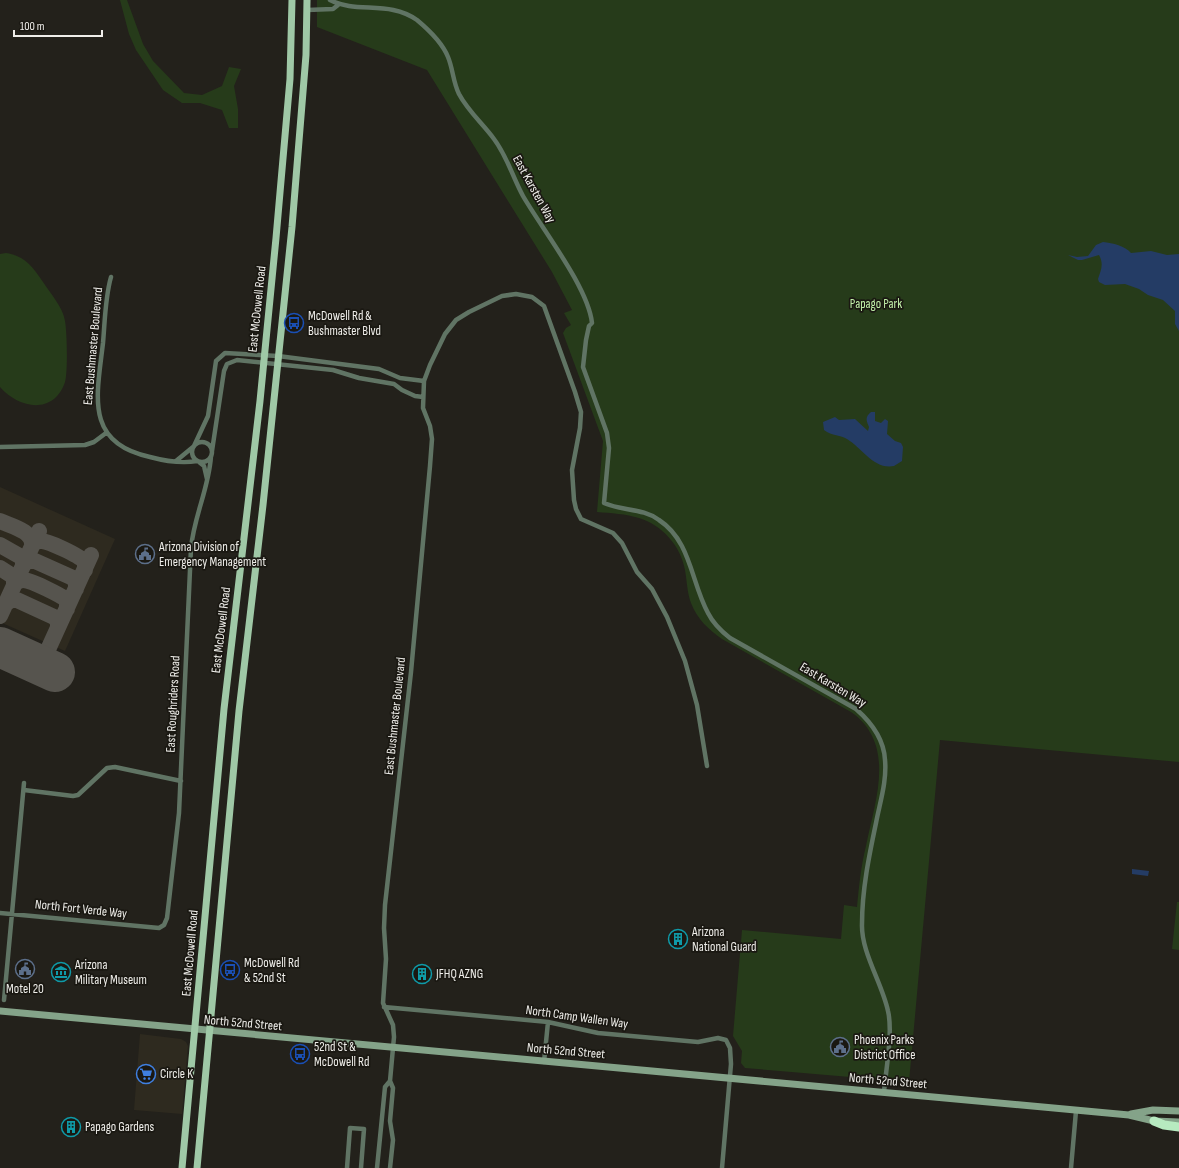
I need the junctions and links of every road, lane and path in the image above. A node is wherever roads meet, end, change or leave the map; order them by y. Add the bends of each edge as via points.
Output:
1 (292, 0) edge
2 (300, 0) edge
3 (307, 0) edge
4 (330, 0) edge
5 (338, 5) junction
6 (307, 10) junction
7 (111, 277) dead end
8 (265, 355) junction
9 (278, 356) junction
10 (264, 363) junction
11 (277, 364) junction
12 (424, 381) junction
13 (423, 397) junction
14 (106, 433) junction
15 (0, 447) edge
16 (193, 447) junction
17 (212, 454) junction
18 (176, 461) junction
19 (198, 461) junction
20 (207, 479) junction
21 (707, 766) dead end
22 (181, 781) junction
23 (24, 783) dead end
24 (24, 790) junction
25 (0, 913) edge
26 (12, 913) junction
27 (159, 928) joint
28 (4, 1000) dead end
29 (384, 1007) junction
30 (0, 1011) edge
31 (548, 1022) junction
32 (196, 1030) junction
33 (211, 1032) junction
34 (393, 1048) junction
35 (544, 1062) junction
36 (730, 1078) junction
37 (390, 1081) junction
38 (884, 1092) junction
39 (1076, 1111) junction
40 (1179, 1111) edge
41 (1129, 1115) junction
42 (1154, 1121) junction
43 (1179, 1122) edge
44 (1179, 1127) edge
45 (378, 1167) edge
46 (182, 1168) edge
47 (197, 1168) edge
48 (347, 1168) edge
49 (361, 1168) edge
50 (383, 1168) edge
51 (390, 1168) edge
52 (722, 1168) edge
53 (1071, 1168) edge

1 - 8 main road, East McDowell Road via 289,105
2 - 6 main road
3 - 6 main road, East McDowell Road
4 - 5 street
5 - 6 street, East Karsten Way via 333,9
5 - 38 street, East Karsten Way via 394,8 416,19 440,42 448,57 459,94 495,140 529,206 586,302 592,323 586,340 583,367 605,427 608,448 604,503 614,508 648,513 670,528 682,545 705,607 718,627 730,638 856,709 878,735 884,750 885,779 866,876 862,924 866,946 888,1012 890,1028
6 - 9 main road, East McDowell Road via 302,108
7 - 14 street, East Bushmaster Boulevard via 99,375 98,410
8 - 9 street
8 - 10 main road, East McDowell Road
8 - 16 street via 230,352 220,355 216,361 208,416
9 - 11 main road, East McDowell Road
9 - 12 street via 379,369 400,378
10 - 11 street
10 - 17 street via 237,360 227,364 222,381
10 - 32 main road, East McDowell Road via 224,709
11 - 13 street via 333,370 359,378 384,381 415,396
11 - 33 main road, East McDowell Road via 239,710
12 - 13 street, East Bushmaster Boulevard
12 - 21 street, East Bushmaster Boulevard via 448,330 456,320 502,296 516,294 532,297 544,306 580,412 580,428 572,470 576,509 581,519 613,532 622,543 637,572 652,589 667,617 685,661 697,705
13 - 29 street, East Bushmaster Boulevard via 423,408 432,439 411,672 385,905 386,959 382,994
14 - 15 street via 85,445
14 - 18 street, East Bushmaster Boulevard via 125,450
16 - 17 street via 198,442 205,442 210,445
16 - 18 street
16 - 19 street via 193,456
17 - 19 street via 204,462
17 - 20 street, East Roughriders Road via 210,475
18 - 19 street, East Bushmaster Boulevard
19 - 20 street via 204,466
20 - 22 street, East Roughriders Road via 195,521 191,548
22 - 24 street via 115,767 107,768 78,795
22 - 27 street, East Roughriders Road via 167,918 164,925
23 - 24 street
24 - 26 street
25 - 26 street, North Fort Verde Way
26 - 27 street, North Fort Verde Way
26 - 28 street
29 - 31 street, North Camp Wallen Way
29 - 34 street, East Bushmaster Boulevard via 393,1025
30 - 32 main road, North 52nd Street
31 - 35 street
31 - 36 street, North Camp Wallen Way via 598,1033 698,1042 718,1038 726,1040 732,1064
32 - 33 main road, North 52nd Street
32 - 46 main road, East McDowell Road
33 - 34 main road, North 52nd Street
33 - 47 main road, East McDowell Road
34 - 35 main road, North 52nd Street
34 - 37 street, East Bushmaster Boulevard
35 - 36 main road, North 52nd Street
36 - 38 main road, North 52nd Street
36 - 52 street
37 - 45 street via 385,1087
37 - 51 street via 393,1088 390,1128 393,1140
38 - 39 main road, North 52nd Street
39 - 41 main road, North 52nd Street
39 - 53 street
40 - 41 main road, North 52nd Street via 1153,1110
41 - 42 main road, North 52nd Street
42 - 43 main road, North 52nd Street
42 - 44 highway
45 - 50 street
48 - 49 street via 350,1128 364,1129

